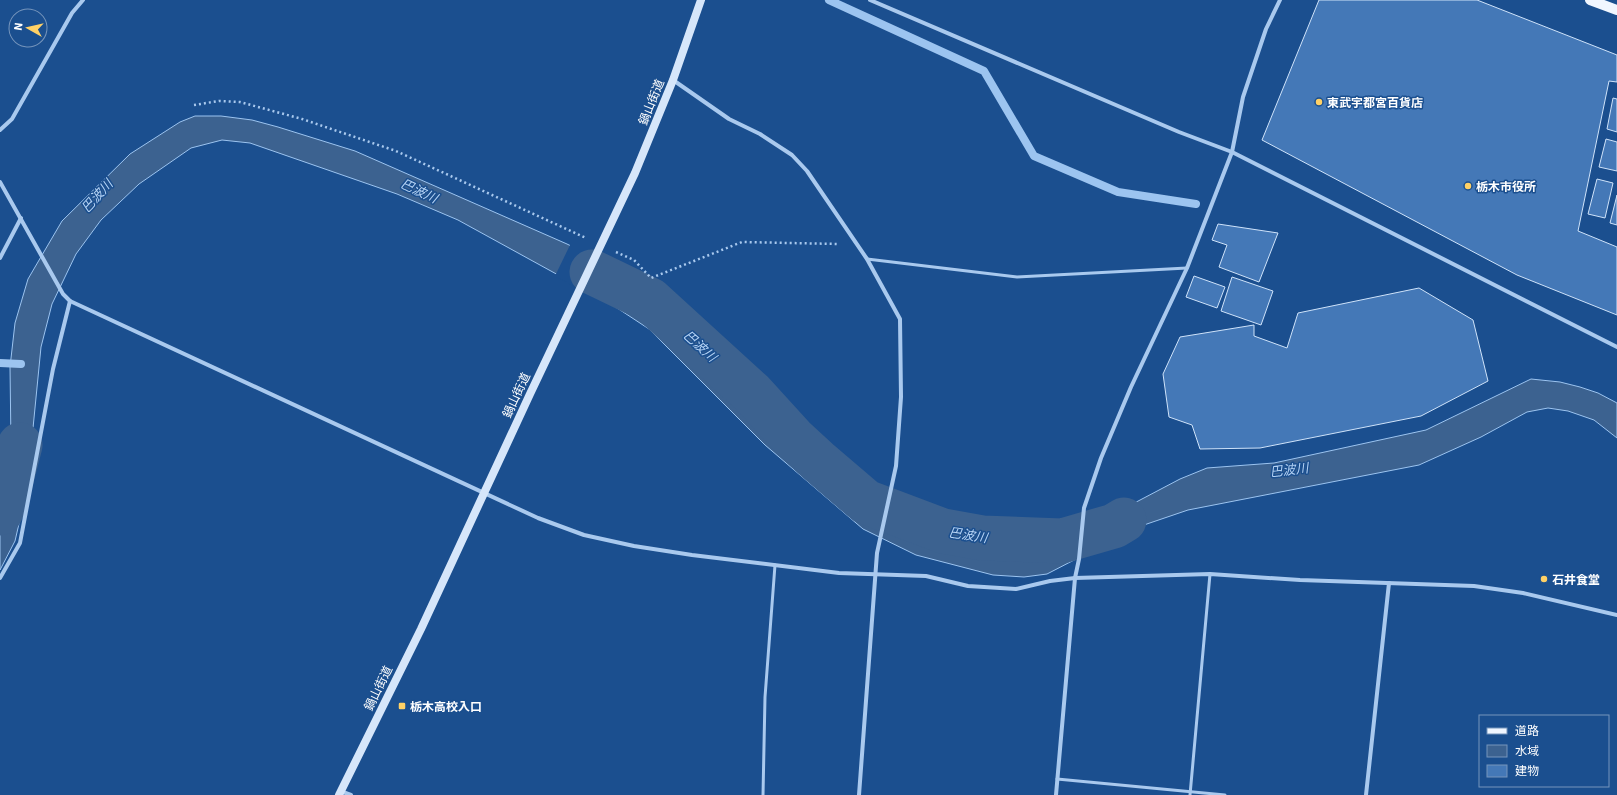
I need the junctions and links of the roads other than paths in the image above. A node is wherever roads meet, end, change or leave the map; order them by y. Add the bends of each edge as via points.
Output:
1 (83, 0) edge
2 (701, 0) edge
3 (870, 0) edge
4 (1280, 0) edge
5 (1590, 0) edge
6 (1617, 10) edge
7 (673, 80) junction
8 (0, 130) edge
9 (1232, 152) junction
10 (0, 182) edge
11 (21, 218) junction
12 (0, 258) edge
13 (867, 259) junction
14 (1186, 268) junction
15 (70, 301) junction
16 (1617, 348) edge
17 (484, 492) junction
18 (775, 564) junction
19 (1210, 574) junction
20 (876, 575) junction
21 (0, 578) edge
22 (1075, 578) junction
23 (1388, 583) junction
24 (1617, 615) edge
25 (1057, 779) junction
26 (340, 793) edge
27 (1191, 793) edge
28 (351, 795) edge
29 (764, 795) edge
30 (859, 795) edge
31 (1056, 795) edge
32 (1224, 795) edge
33 (1366, 795) edge

1 - 8 street via 72,13 12,119
2 - 7 street, 鍋山街道
3 - 9 street via 1179,132
4 - 9 street via 1266,29 1243,97
5 - 6 main road
7 - 13 street via 728,119 760,134 792,155 807,171
7 - 17 street, 鍋山街道 via 635,172
9 - 14 street
9 - 16 street
10 - 11 street
11 - 12 street
11 - 15 street via 63,294
13 - 14 lane via 1017,277
13 - 20 street via 900,319 901,397 896,466 876,554
14 - 22 street via 1130,387 1101,458 1084,508
15 - 17 street
15 - 21 street via 53,370 20,544
17 - 18 street via 538,518 584,535 692,555
17 - 26 street, 鍋山街道 via 421,629
18 - 20 street via 839,573
18 - 29 lane via 765,697
19 - 22 street
19 - 23 street
19 - 27 lane
20 - 22 street via 926,576 968,586 1016,589
20 - 30 street
22 - 25 street
23 - 24 street via 1474,586 1523,593
23 - 33 street
25 - 27 lane
25 - 31 street
26 - 28 street
27 - 32 lane

